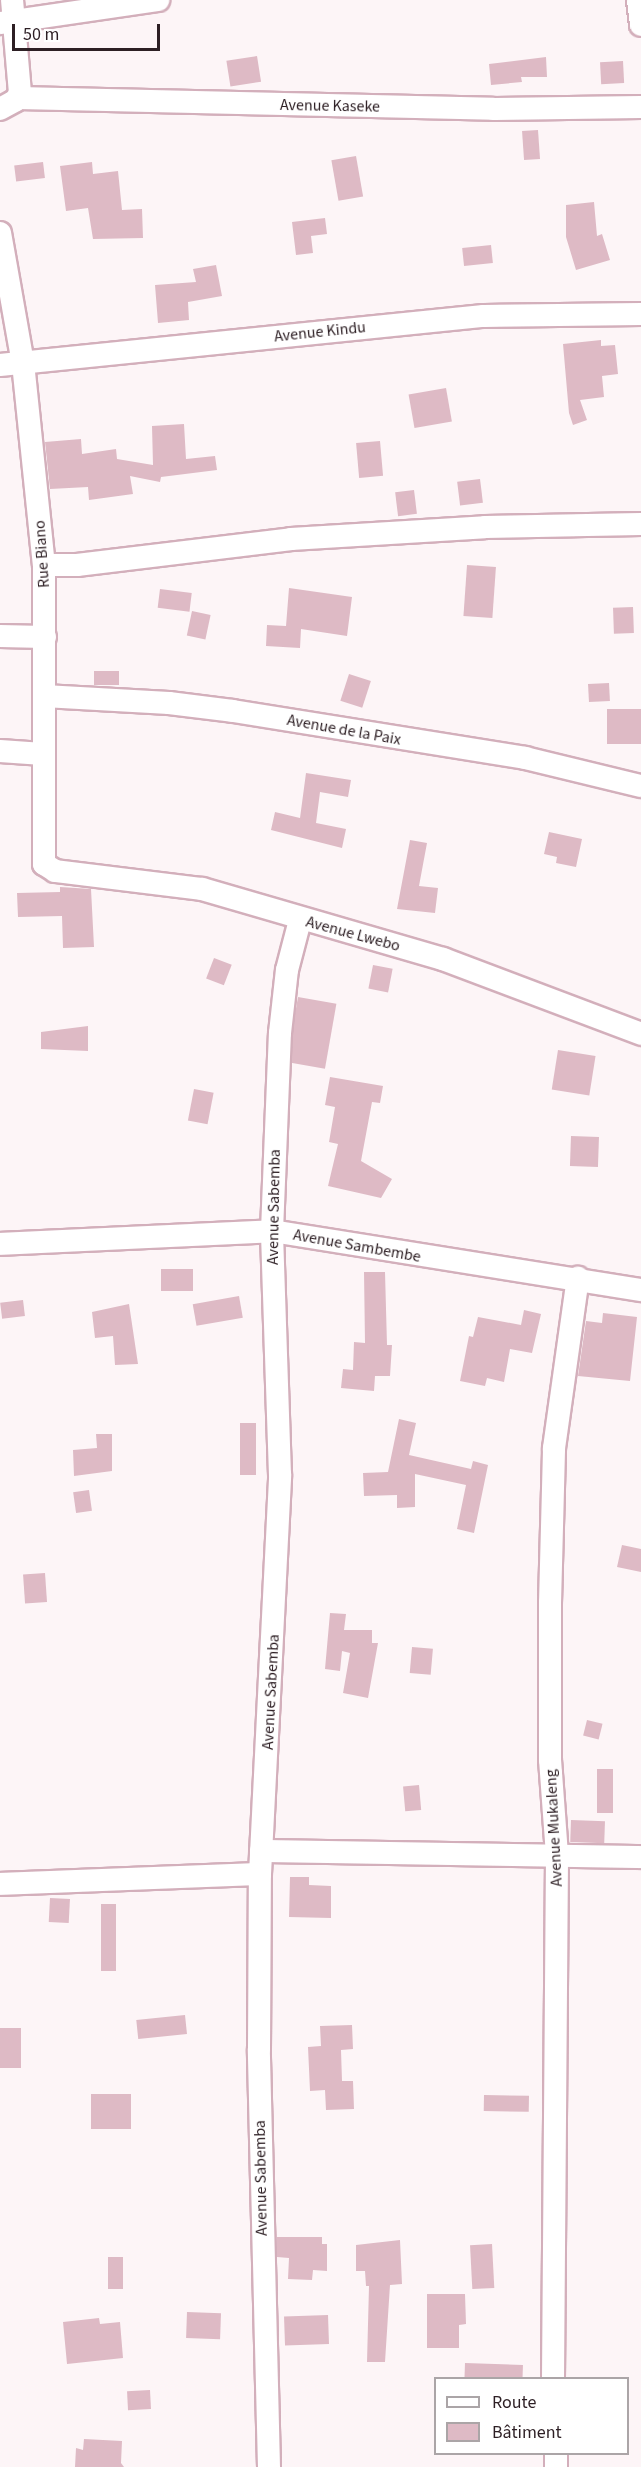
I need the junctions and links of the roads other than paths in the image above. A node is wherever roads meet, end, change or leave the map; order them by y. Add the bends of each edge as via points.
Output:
1 (158, 0) edge
2 (638, 0) edge
3 (8, 15) edge
4 (641, 25) edge
5 (9, 103) edge
6 (641, 107) edge
7 (0, 233) edge
8 (641, 314) edge
9 (23, 363) junction
10 (0, 365) edge
11 (641, 524) edge
12 (44, 565) junction
13 (0, 636) edge
14 (45, 637) junction
15 (44, 696) junction
16 (0, 752) edge
17 (44, 754) junction
18 (641, 786) edge
19 (55, 872) joint
20 (300, 920) junction
21 (641, 1034) edge
22 (272, 1231) junction
23 (0, 1244) edge
24 (578, 1278) junction
25 (641, 1290) edge
26 (261, 1851) junction
27 (557, 1855) junction
28 (641, 1857) edge
29 (260, 1874) junction
30 (0, 1884) edge
31 (554, 2377) edge
32 (269, 2467) edge

1 - 3 street
2 - 4 street
3 - 5 street
5 - 6 street, Avenue Kaseke via 482,109
7 - 9 street, Rue Biano
8 - 9 street, Avenue Kindu via 484,316
9 - 10 street, Avenue Kindu
9 - 12 street, Rue Biano
11 - 12 street via 485,526 291,539 77,565
12 - 14 street, Rue Biano
13 - 14 street
14 - 15 street, Rue Biano
15 - 17 street, Rue Biano
15 - 18 street, Avenue de la Paix via 169,703 244,713 525,758
16 - 17 street
17 - 19 street, Rue Biano via 41,855 44,864
19 - 20 street, Avenue Lwebo via 182,884
20 - 21 street, Avenue Lwebo via 443,959
20 - 22 street, Avenue Sabemba via 287,970 280,1033
22 - 23 street, Avenue Sambembe
22 - 24 street, Avenue Sambembe
22 - 26 street, Avenue Sabemba via 280,1475
24 - 25 street, Avenue Sambembe
24 - 27 street, Avenue Mukaleng via 561,1391 552,1491 550,1760
26 - 27 street
26 - 29 street, Avenue Sabemba
27 - 28 street
27 - 31 street, Avenue Mukaleng
29 - 30 street
29 - 32 street, Avenue Sabemba via 259,2049

